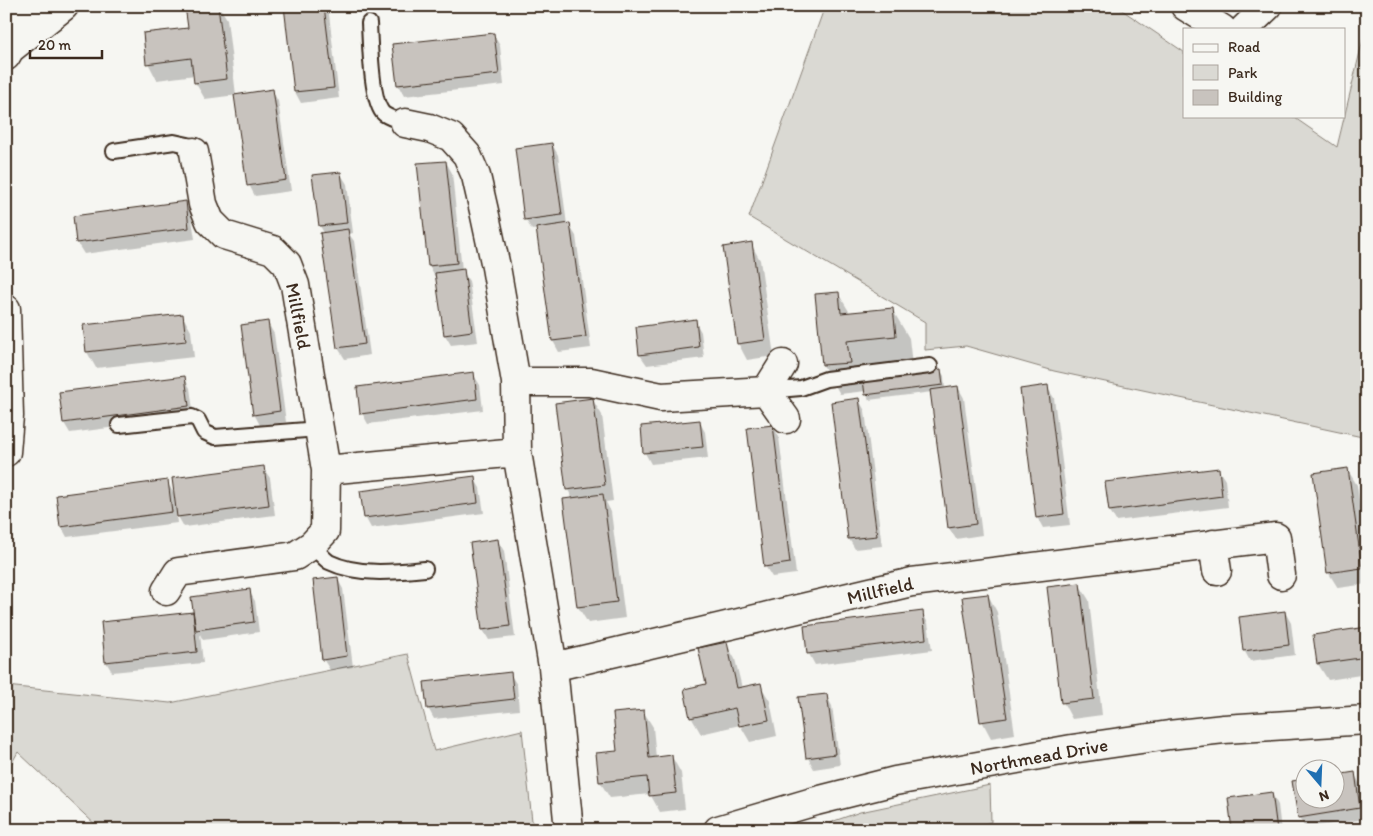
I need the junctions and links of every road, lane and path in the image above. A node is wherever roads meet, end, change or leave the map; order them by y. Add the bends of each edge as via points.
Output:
1 (34, 6) edge
2 (64, 6) edge
3 (1185, 6) edge
4 (1268, 6) edge
5 (6, 20) edge
6 (369, 23) dead end
7 (1220, 28) edge
8 (1245, 28) edge
9 (6, 56) edge
10 (406, 124) joint
11 (114, 151) dead end
12 (194, 152) joint
13 (6, 309) edge
14 (783, 364) dead end
15 (930, 366) dead end
16 (516, 382) junction
17 (766, 391) junction
18 (786, 419) dead end
19 (119, 425) dead end
20 (319, 429) junction
21 (6, 452) edge
22 (516, 452) junction
23 (326, 470) junction
24 (312, 546) junction
25 (425, 569) dead end
26 (171, 572) dead end
27 (1281, 575) dead end
28 (553, 667) junction
29 (1367, 720) edge
30 (782, 821) edge
31 (568, 830) edge
32 (718, 830) edge

1 - 5 main road
2 - 9 main road via 10,49
3 - 7 main road
4 - 8 main road
6 - 10 lane via 378,104 383,113
10 - 16 main road via 452,137 467,155 476,176
11 - 12 lane via 174,142 188,145
12 - 20 main road, Millfield via 203,204 210,221 224,235 274,250 287,264 295,285
13 - 21 main road via 9,416
14 - 17 main road
15 - 17 lane via 826,379 801,388
16 - 17 main road via 591,382 660,397
16 - 22 main road
17 - 18 main road
19 - 20 lane via 192,417 198,420 204,432 215,436
20 - 23 main road, Millfield
22 - 23 main road
22 - 28 main road
23 - 24 main road, Millfield via 324,531
24 - 25 lane via 328,561 356,570 382,573
24 - 26 main road via 296,556
27 - 28 main road, Millfield via 1276,537 1215,558 912,582
28 - 31 main road
29 - 30 main road, Northmead Drive via 1224,729 1072,750 896,781 816,801
30 - 32 main road, Northmead Drive

